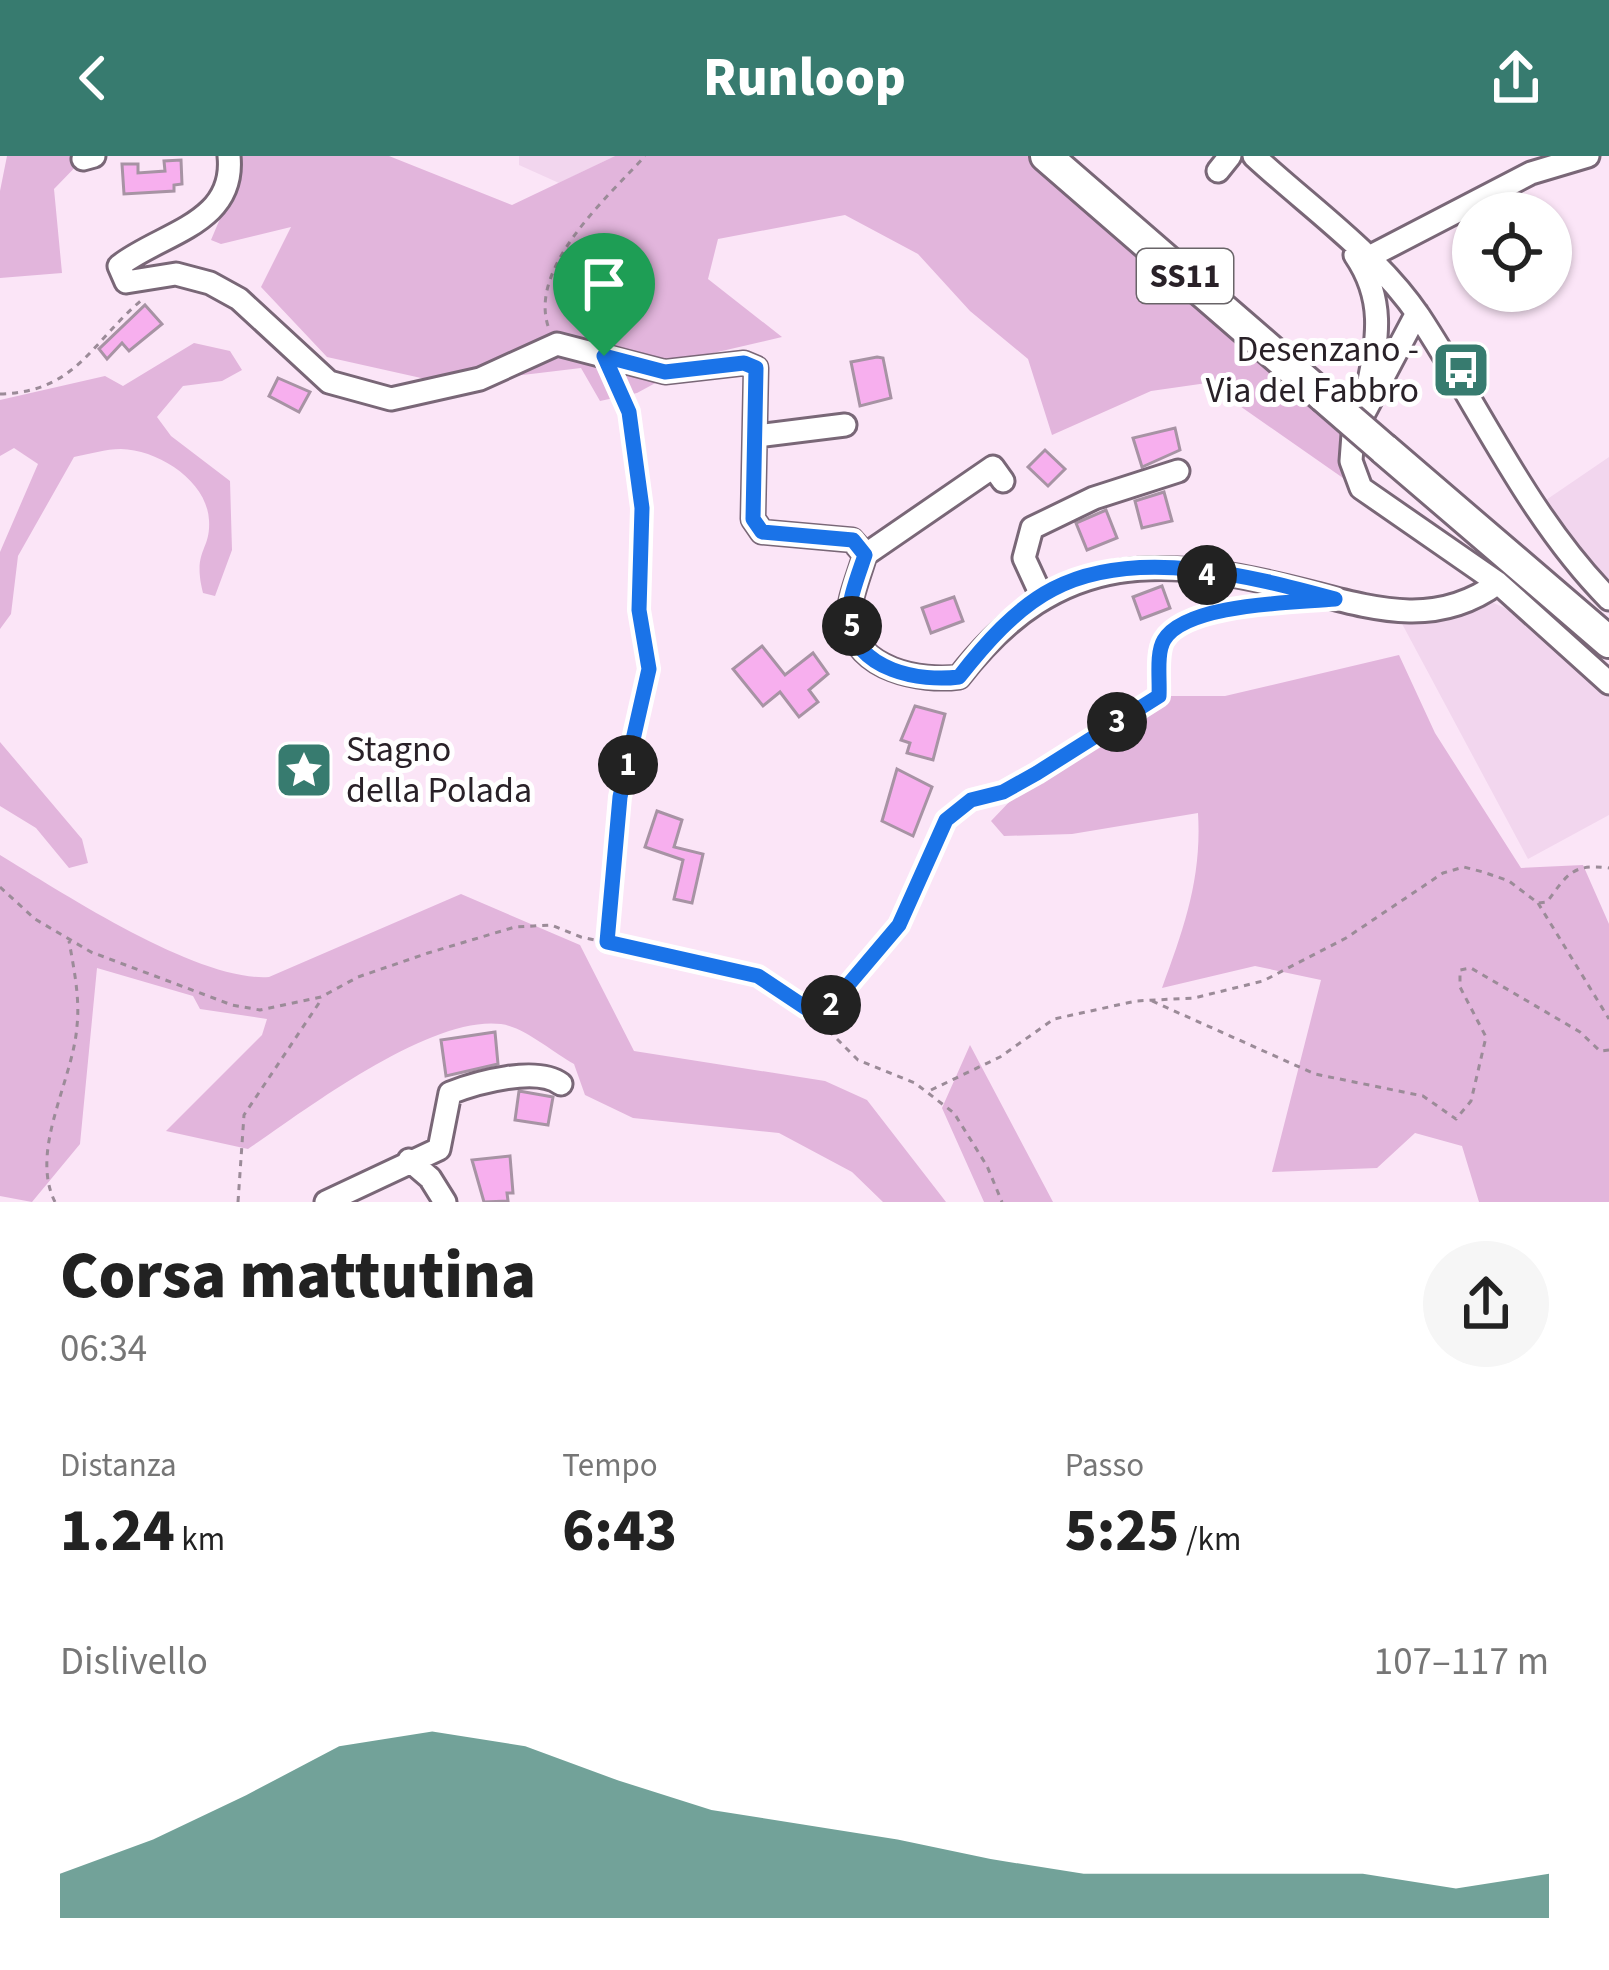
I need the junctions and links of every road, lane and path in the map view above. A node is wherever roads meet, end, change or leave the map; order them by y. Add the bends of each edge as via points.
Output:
1 (229, 156) edge
2 (645, 156) edge
3 (1046, 156) edge
4 (1254, 156) edge
5 (1588, 156) edge
6 (1341, 236) junction
7 (1369, 257) junction
8 (154, 293) dead end
9 (1417, 313) junction
10 (1378, 338) junction
11 (557, 344) junction
12 (604, 356) junction
13 (1444, 358) junction
14 (1394, 359) junction
15 (0, 394) edge
16 (1365, 404) junction
17 (845, 425) dead end
18 (757, 436) junction
19 (1178, 471) dead end
20 (1003, 482) dead end
21 (865, 555) junction
22 (1469, 562) junction
23 (1498, 583) junction
24 (1042, 597) junction
25 (1609, 599) edge
26 (1293, 603) dead end
27 (1452, 603) junction
28 (1609, 642) edge
29 (1609, 683) edge
30 (1609, 868) edge
31 (0, 887) edge
32 (1538, 903) junction
33 (69, 941) junction
34 (607, 942) junction
35 (321, 997) junction
36 (1151, 1000) junction
37 (806, 1008) junction
38 (1609, 1019) edge
39 (1609, 1050) edge
40 (561, 1084) dead end
41 (930, 1091) junction
42 (409, 1160) junction
43 (56, 1202) edge
44 (238, 1202) edge
45 (326, 1202) edge
46 (445, 1202) edge
47 (1002, 1202) edge

1 - 11 street via 227,188 210,212 119,266 126,282 176,274 210,284 239,298 329,382 391,398 506,370
2 - 11 path via 549,279 545,320
3 - 28 highway, SS11, bridge
4 - 6 street
5 - 7 street via 1531,172
6 - 7 street
6 - 10 street via 1374,292
7 - 9 street
8 - 15 path via 111,325 80,366 36,393
9 - 10 street
9 - 13 street
9 - 14 street
10 - 16 street
11 - 12 street
12 - 18 street via 665,372 756,368
12 - 34 path via 629,412 649,669 620,797
13 - 14 street
13 - 25 street via 1558,538
14 - 16 street
16 - 22 street via 1351,446 1361,488
17 - 18 street
18 - 21 street via 753,519 762,532 853,540
19 - 24 street via 1094,497 1032,528 1024,558
20 - 21 street via 993,467
21 - 24 street via 849,620 861,646 896,674 959,677
22 - 23 street
22 - 27 street
23 - 27 street
23 - 29 street
24 - 27 street via 1125,567 1242,580 1395,614
26 - 37 path via 1179,622 1161,643 1159,696 946,820 899,925 832,1004
30 - 32 path via 1583,865 1564,874
31 - 33 path
32 - 36 path via 1509,881 1464,867 1263,980
32 - 38 path
33 - 35 path via 232,1005 260,1010
33 - 43 path via 77,1026 49,1147 47,1184
34 - 35 path via 551,925 514,927 358,977
34 - 37 path via 758,976
35 - 44 path via 244,1115
36 - 39 path via 1315,1074 1423,1096 1456,1119 1471,1101 1486,1036 1460,987 1460,970 1472,968
36 - 41 path via 1054,1019
37 - 41 path via 858,1060
40 - 42 street via 530,1072 450,1093 439,1149
41 - 47 path via 954,1113
42 - 45 street
42 - 46 street

